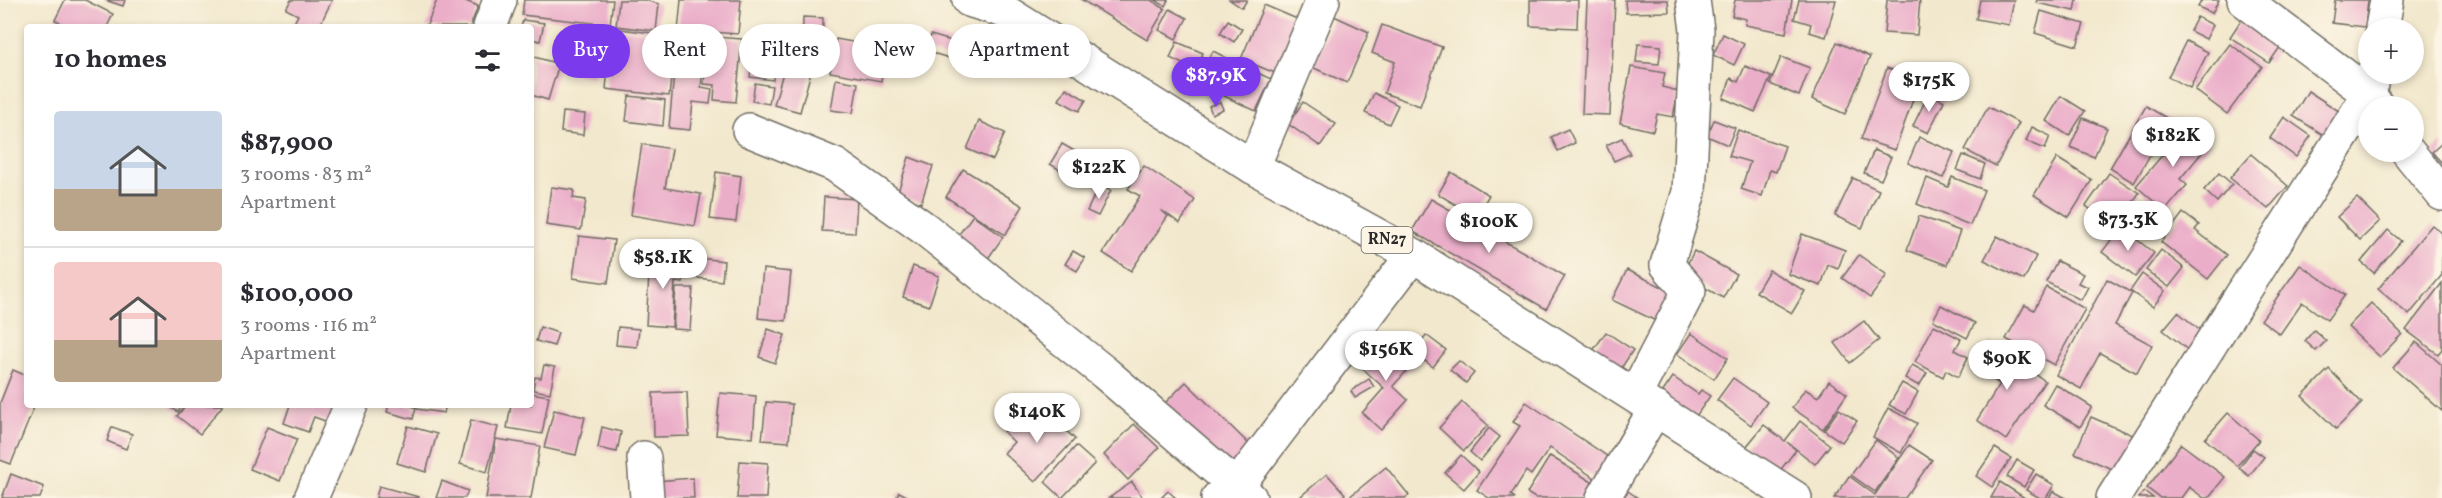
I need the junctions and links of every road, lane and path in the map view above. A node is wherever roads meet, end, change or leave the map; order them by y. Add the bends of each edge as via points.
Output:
1 (500, 0) edge
2 (969, 0) edge
3 (1323, 0) edge
4 (1693, 0) edge
5 (2244, 0) edge
6 (2387, 0) edge
7 (2384, 18) edge
8 (491, 24) edge
9 (2373, 91) edge
10 (749, 130) dead end
11 (2416, 162) edge
12 (1253, 168) junction
13 (2442, 195) edge
14 (1413, 255) junction
15 (1646, 402) junction
16 (350, 408) edge
17 (644, 458) dead end
18 (1235, 494) edge
19 (311, 498) edge
20 (647, 498) edge
21 (1603, 498) edge
22 (1795, 498) edge
23 (2113, 498) edge

1 - 8 street
2 - 12 street, RN27 via 1004,11
3 - 12 street
4 - 15 street via 1697,30 1689,192 1668,265 1689,291
5 - 9 street
6 - 7 street
9 - 23 street
10 - 18 street via 834,165 925,229 1105,373
11 - 13 street
12 - 14 street, RN27
14 - 15 street, RN27
14 - 18 street
15 - 21 street
15 - 22 street, RN27
16 - 19 street
17 - 20 street

